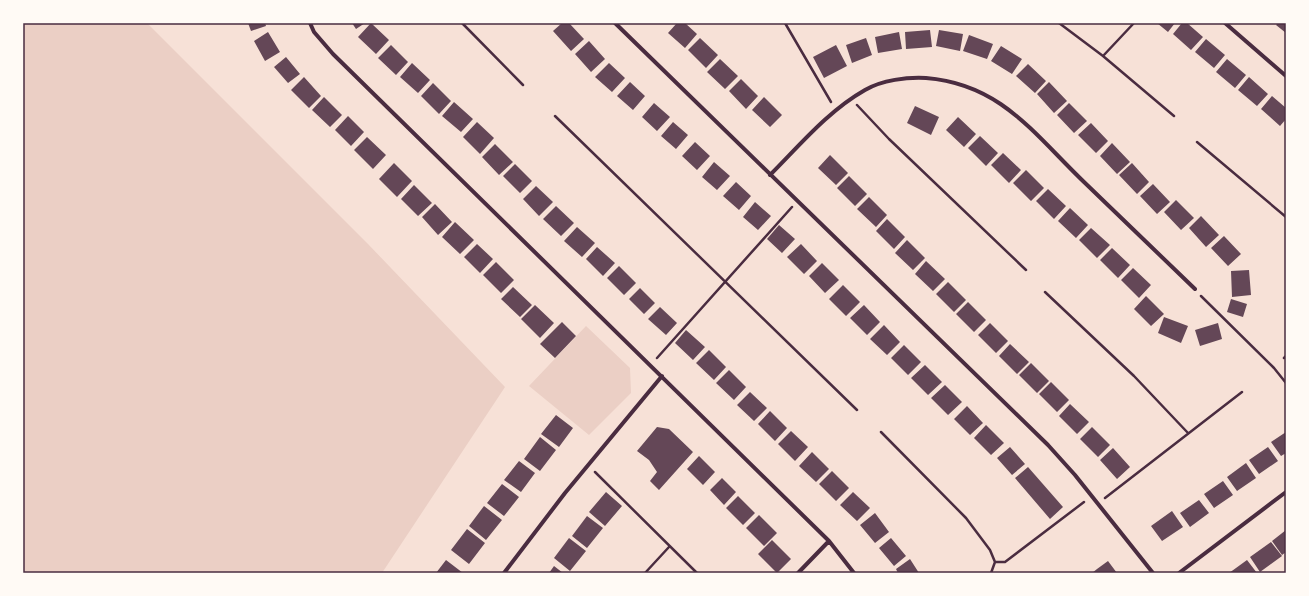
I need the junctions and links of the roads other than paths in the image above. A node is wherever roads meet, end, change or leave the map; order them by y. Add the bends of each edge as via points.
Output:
1 (310, 23) edge
2 (615, 23) edge
3 (1225, 23) edge
4 (1286, 76) edge
5 (770, 175) junction
6 (1195, 289) road end
7 (662, 376) junction
8 (1286, 492) edge
9 (829, 541) junction
10 (504, 573) edge
11 (798, 573) edge
12 (854, 573) edge
13 (1153, 573) edge
14 (1179, 573) edge

1 - 7 street via 314,32 333,54
2 - 5 street
3 - 4 street
5 - 6 street via 836,109 866,90 889,82 915,78 952,81 986,94 1003,105 1042,139
5 - 13 street via 1048,445
7 - 9 street
7 - 10 street via 588,465
8 - 14 street
9 - 11 street
9 - 12 street

